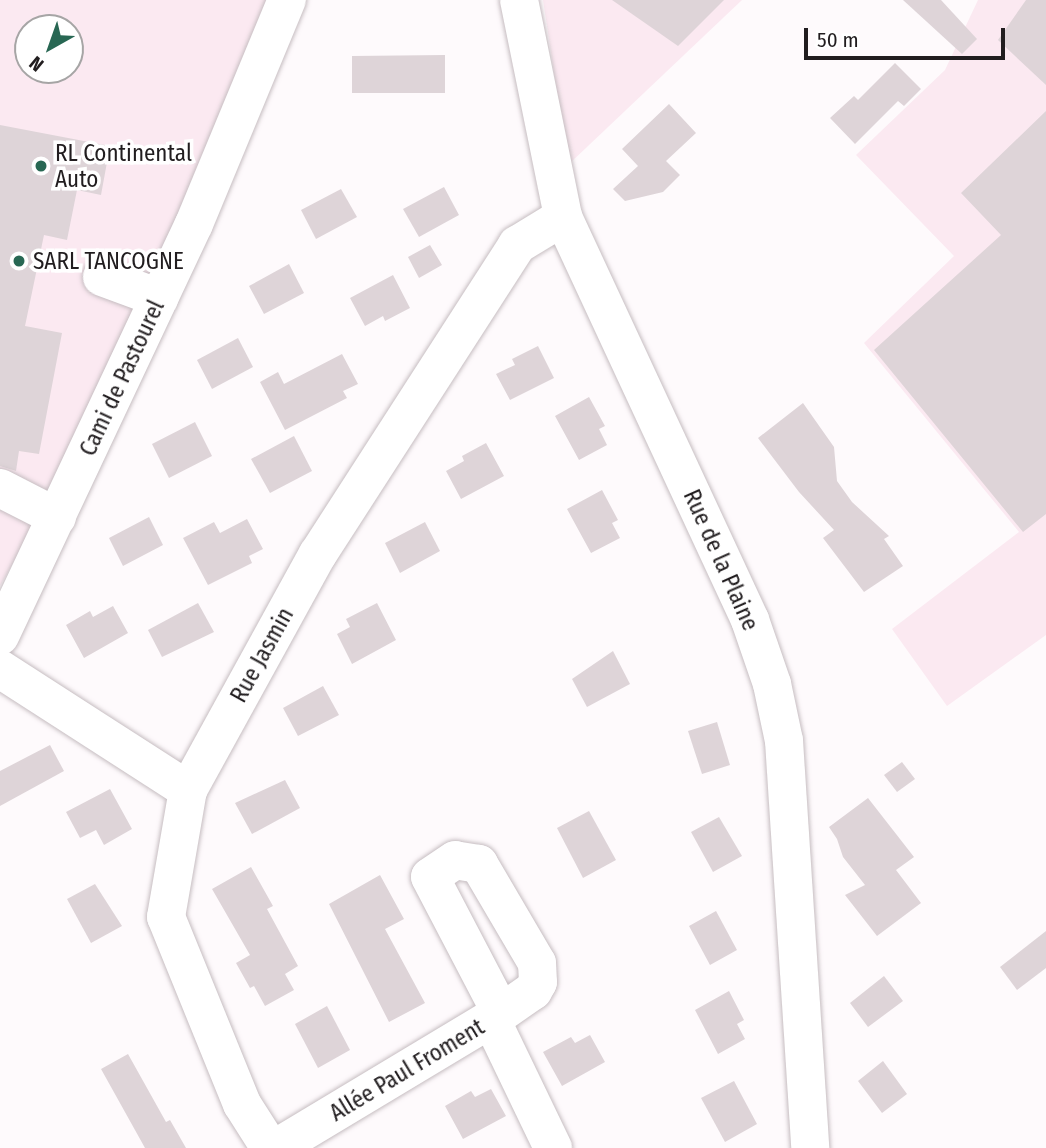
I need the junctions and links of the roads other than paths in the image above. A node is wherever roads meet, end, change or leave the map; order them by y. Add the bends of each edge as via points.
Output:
1 (288, 0) edge
2 (519, 0) edge
3 (563, 217) junction
4 (102, 277) dead end
5 (159, 298) junction
6 (0, 488) edge
7 (57, 517) junction
8 (0, 636) edge
9 (0, 669) edge
10 (188, 790) junction
11 (270, 1148) edge
12 (276, 1148) edge
13 (553, 1148) edge
14 (810, 1148) edge

1 - 5 street, Cami de Pastourel
2 - 3 street, Rue de la Plaine
3 - 10 street, Rue Jasmin via 517,245 318,554
3 - 14 street, Rue de la Plaine via 738,594 772,684 784,741
4 - 5 street
5 - 7 street, Cami de Pastourel
6 - 7 street
7 - 8 street, Cami de Pastourel
9 - 10 street
10 - 11 street, Rue Jasmin via 166,917 242,1104
12 - 13 street, Allée Paul Froment via 496,1016

